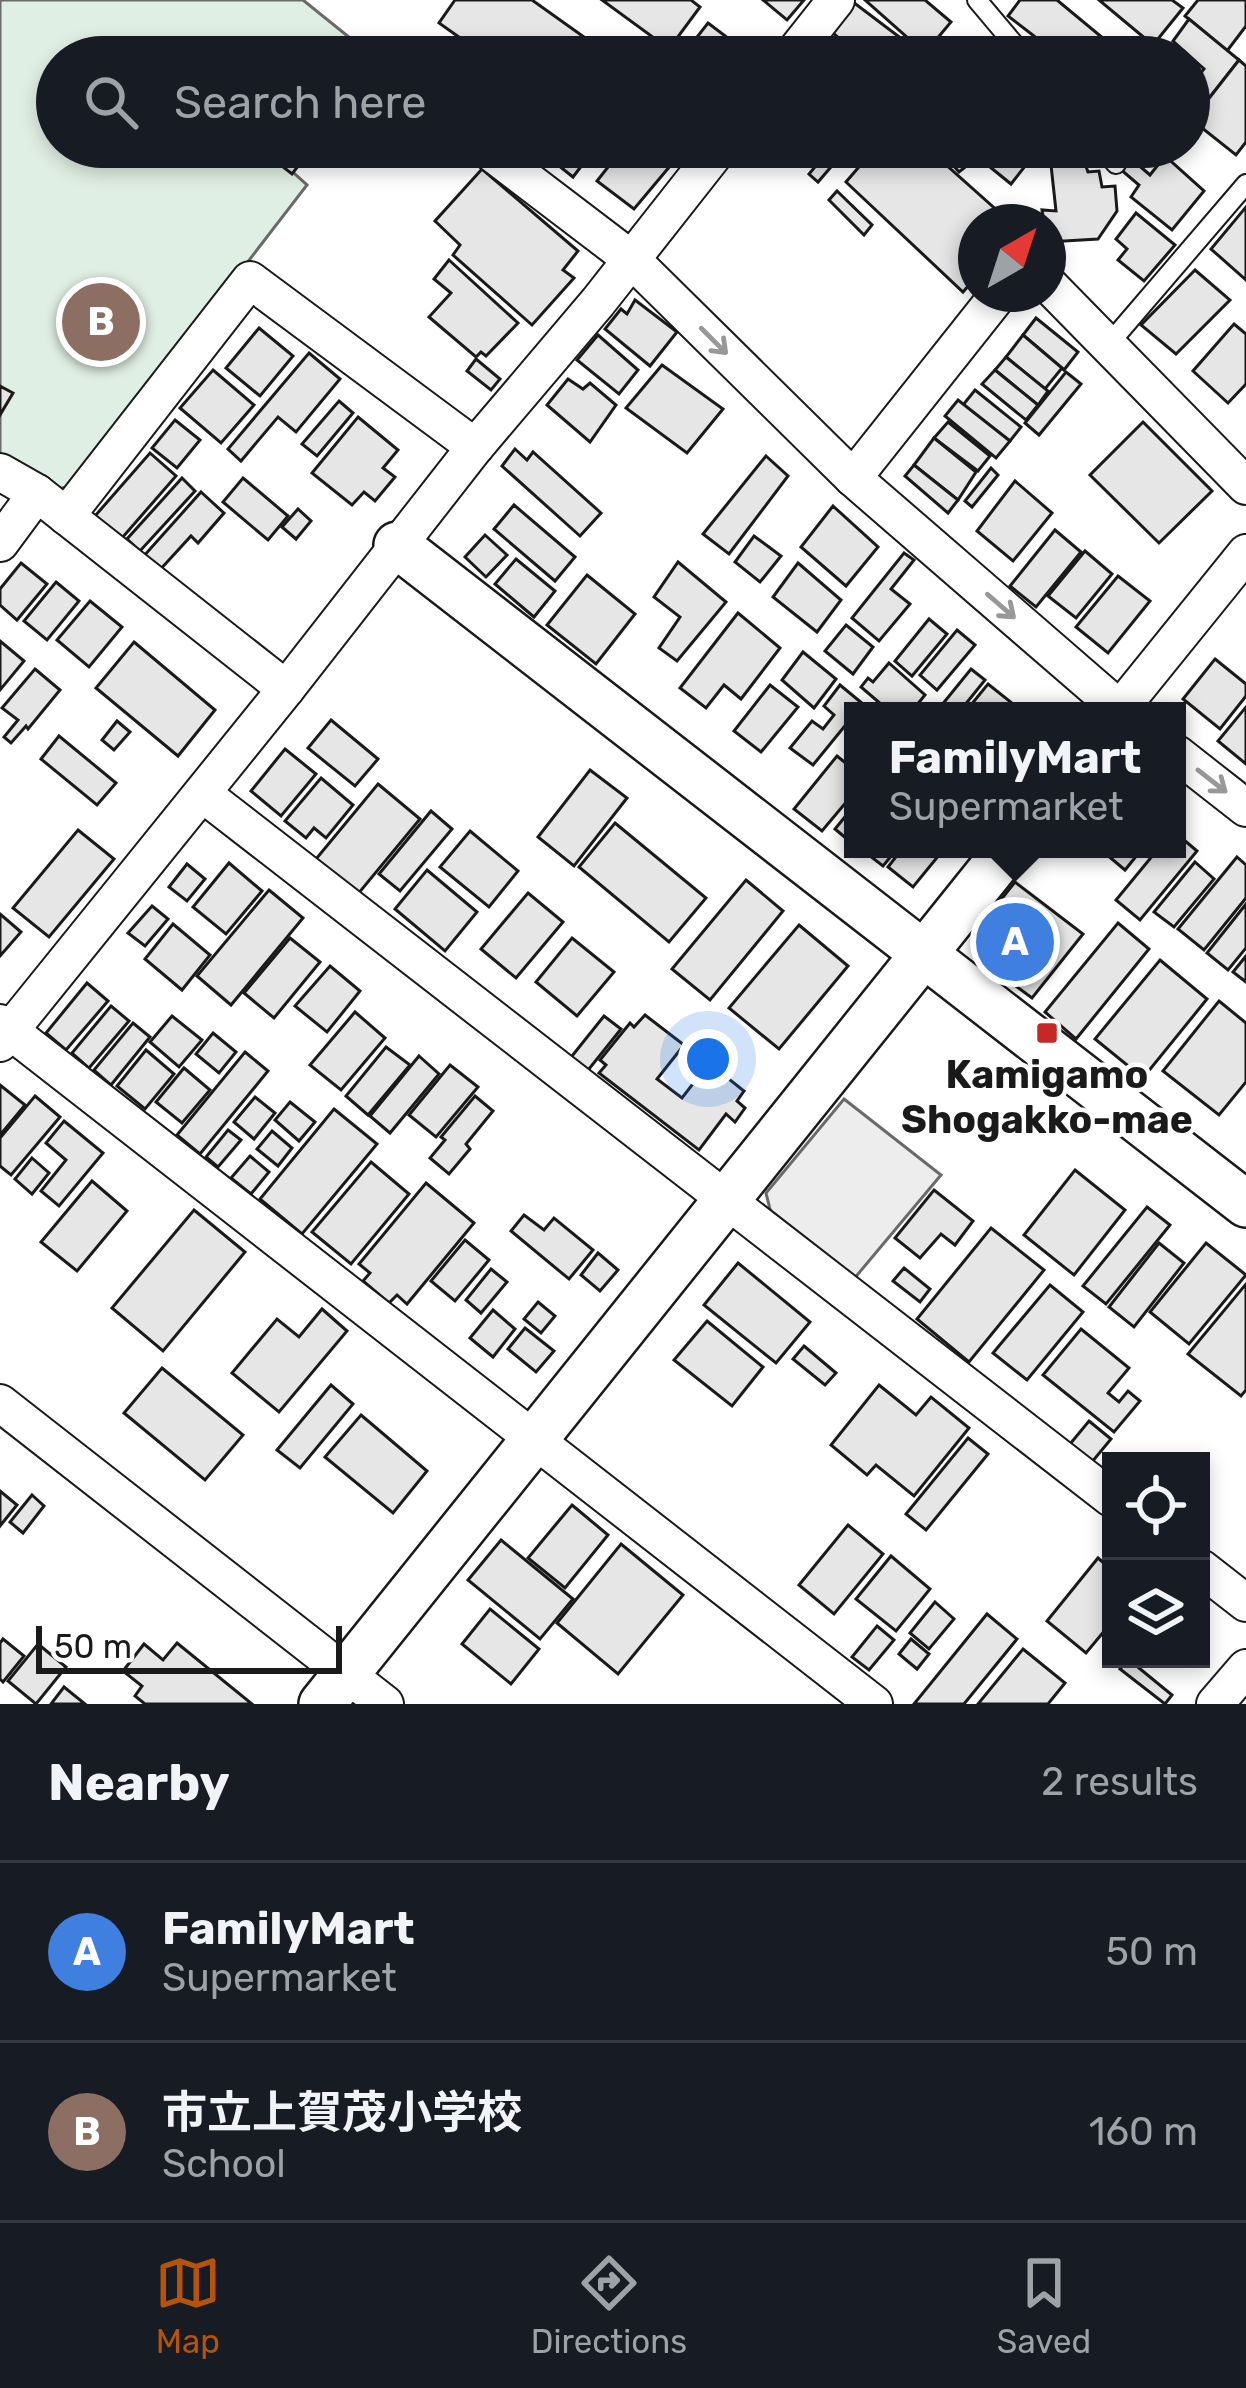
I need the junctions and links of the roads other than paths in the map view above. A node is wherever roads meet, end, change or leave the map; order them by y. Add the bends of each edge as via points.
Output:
1 (836, 0) edge
2 (976, 0) edge
3 (808, 36) edge
4 (1007, 36) edge
5 (512, 168) edge
6 (703, 168) edge
7 (1246, 184) edge
8 (631, 259) junction
9 (1066, 302) edge
10 (985, 312) edge
11 (1108, 345) junction
12 (476, 447) junction
13 (0, 472) edge
14 (853, 478) junction
15 (1246, 486) edge
16 (51, 505) junction
17 (0, 543) edge
18 (397, 545) junction
19 (1246, 554) edge
20 (286, 689) junction
21 (1111, 702) edge
22 (1126, 702) edge
23 (1186, 761) edge
24 (203, 794) junction
25 (1246, 808) edge
26 (1001, 858) edge
27 (924, 954) junction
28 (3, 1032) edge
29 (727, 1200) junction
30 (1246, 1204) edge
31 (0, 1403) edge
32 (534, 1441) junction
33 (1102, 1491) edge
34 (1210, 1575) edge
35 (1246, 1603) edge
36 (1246, 1668) edge
37 (334, 1689) edge
38 (385, 1704) edge
39 (874, 1704) edge
40 (1215, 1704) edge

1 - 3 street
2 - 4 lane
5 - 8 street
6 - 8 street
7 - 11 lane
8 - 12 street
8 -> 14 street
9 - 11 street
10 - 14 street
11 - 15 street
12 - 16 street via 250,280
12 - 18 street
13 - 16 street
14 -> 21 street
16 - 17 street
16 - 20 street
18 - 20 street
18 - 27 street
19 - 22 street
20 - 24 street
23 -> 25 street
24 - 28 street
24 - 29 street
26 - 27 street
27 - 29 street
27 - 30 street
28 - 32 street
29 - 32 street
29 - 33 street
31 - 37 street
32 - 37 street
32 - 39 street
34 - 35 street
36 - 40 street
37 - 38 street

